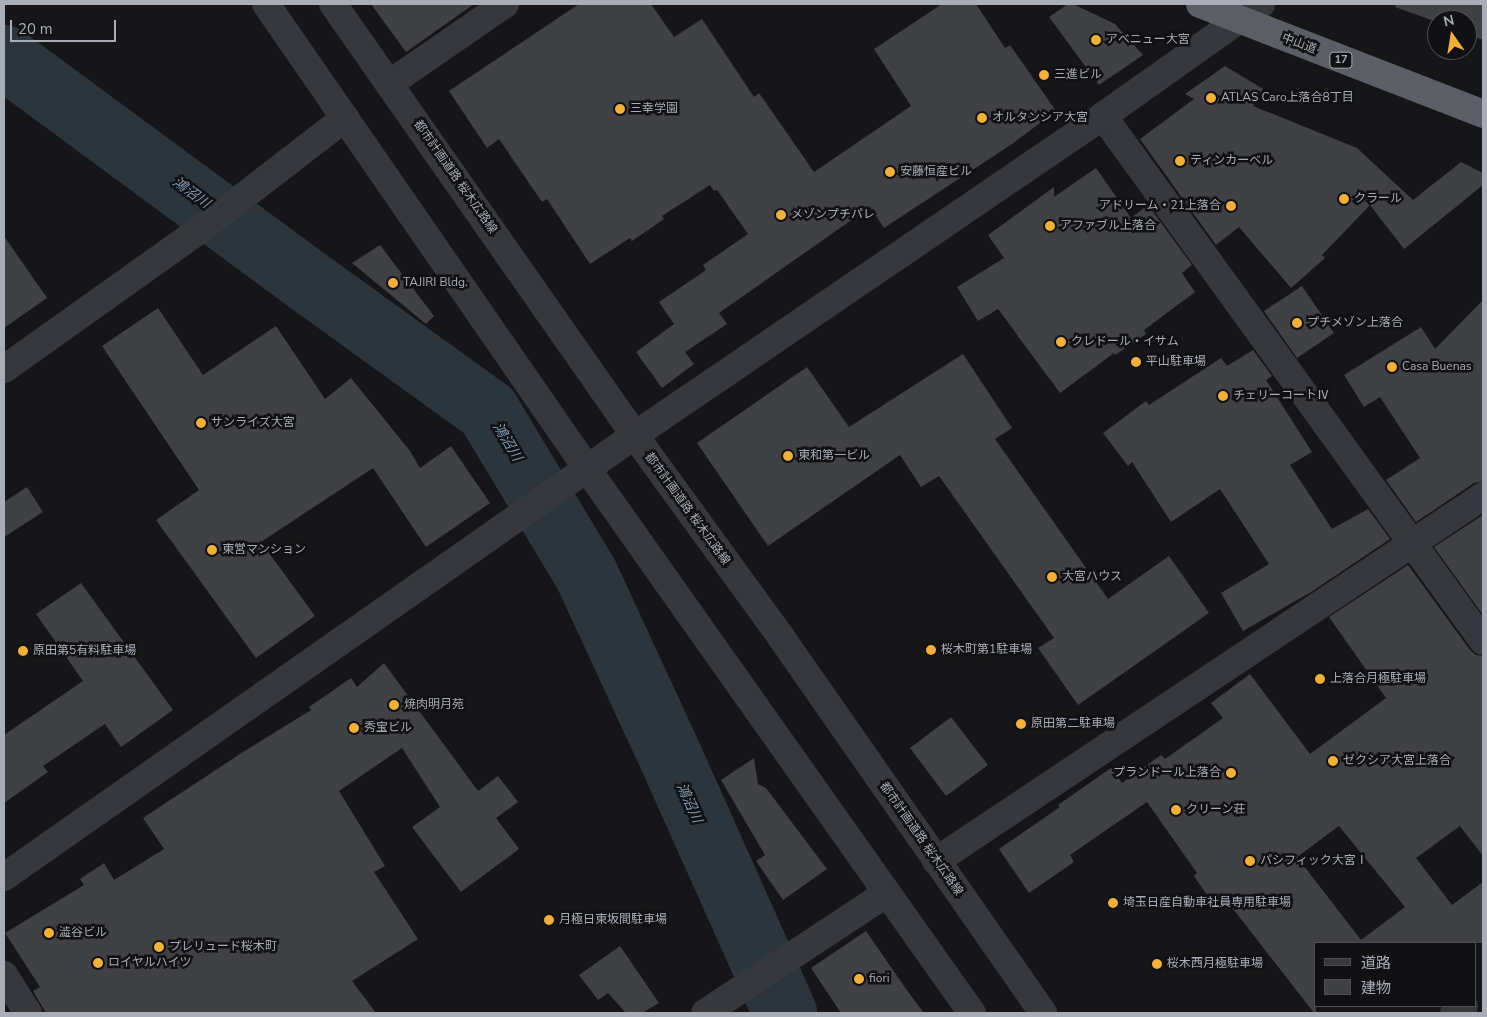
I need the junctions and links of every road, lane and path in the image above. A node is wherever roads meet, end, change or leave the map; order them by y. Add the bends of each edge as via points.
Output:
1 (266, 4) edge
2 (333, 4) edge
3 (505, 4) edge
4 (1200, 4) edge
5 (1261, 4) edge
6 (1239, 21) junction
7 (389, 84) junction
8 (1483, 114) edge
9 (1103, 116) junction
10 (345, 118) junction
11 (4, 369) edge
12 (635, 435) junction
13 (589, 470) junction
14 (1483, 496) edge
15 (1411, 542) junction
16 (1483, 641) edge
17 (936, 861) junction
18 (4, 877) edge
19 (887, 893) junction
20 (4, 975) edge
21 (28, 1013) edge
22 (705, 1013) edge
23 (972, 1013) edge
24 (1043, 1013) edge

1 - 10 street
2 - 7 street, 都市計画道路 桜木広路線
3 - 7 street
4 - 6 highway, 中山道 / 17
5 - 6 street
6 - 8 highway, 中山道 / 17
6 - 9 street
7 - 12 street, 都市計画道路 桜木広路線
9 - 12 street
9 - 15 street
10 - 11 street via 197,232
10 - 13 street
12 - 13 street
12 - 17 street, 都市計画道路 桜木広路線 via 783,640
13 - 18 street
13 - 19 street
14 - 15 street
15 - 16 street
15 - 17 street
17 - 24 street, 都市計画道路 桜木広路線
19 - 22 street
19 - 23 street
20 - 21 street

